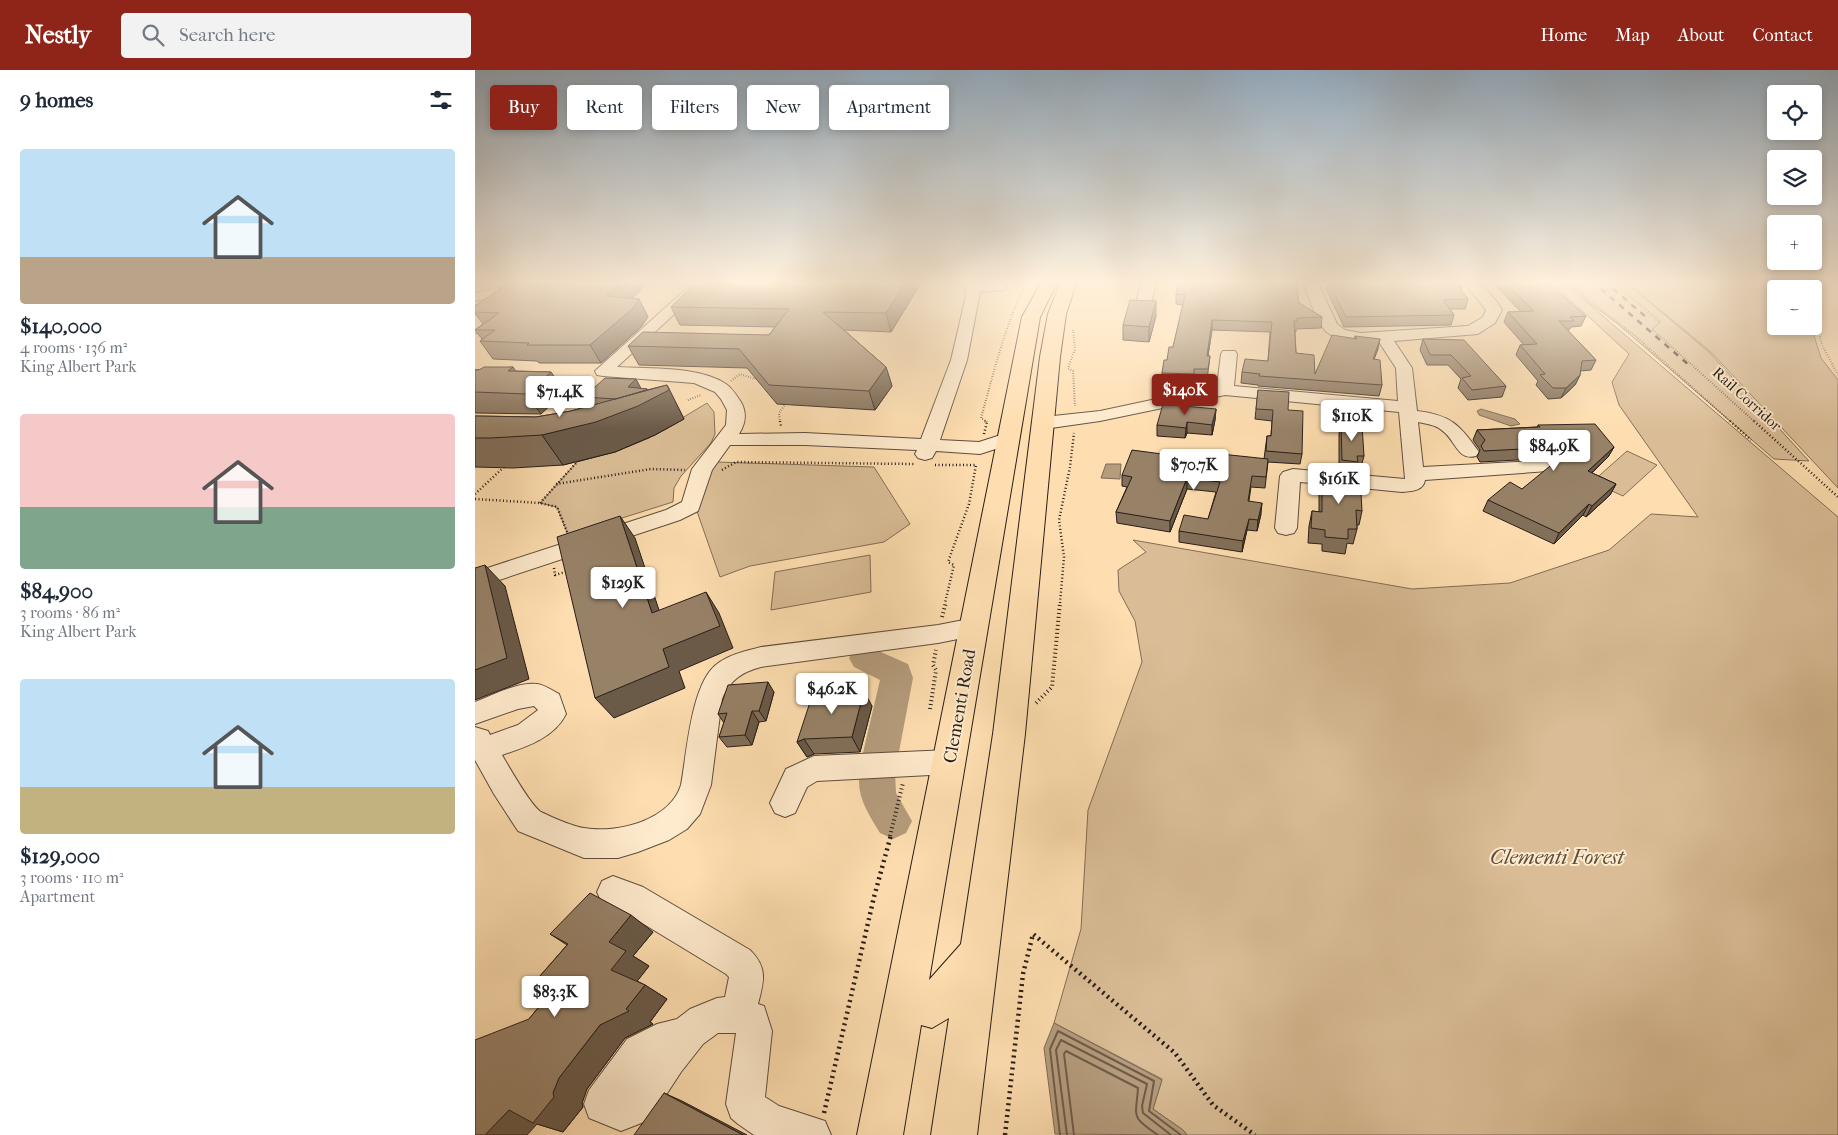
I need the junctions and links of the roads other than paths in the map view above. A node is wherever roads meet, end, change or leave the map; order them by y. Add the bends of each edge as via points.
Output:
1 (648, 331) edge
2 (965, 331) edge
3 (1028, 331) edge
4 (1057, 331) edge
5 (1336, 331) edge
6 (1468, 331) edge
7 (1384, 336) junction
8 (1229, 354) dead end
9 (1217, 395) junction
10 (1407, 412) junction
11 (1060, 421) junction
12 (727, 439) junction
13 (927, 449) junction
14 (1005, 450) junction
15 (1469, 452) dead end
16 (1555, 466) edge
17 (1415, 474) junction
18 (1286, 528) dead end
19 (475, 580) edge
20 (974, 627) junction
21 (475, 713) edge
22 (479, 744) edge
23 (949, 762) junction
24 (785, 803) dead end
25 (613, 892) dead end
26 (979, 953) junction
27 (905, 996) junction
28 (738, 1014) junction
29 (685, 1035) dead end
30 (817, 1126) edge
31 (879, 1135) edge
32 (954, 1135) edge

1 - 12 street via 603,371 697,378 721,388 736,410 735,426
2 - 13 street via 959,360
3 - 14 main road, Clementi Road
4 - 11 main road
5 - 7 street via 1361,338
6 - 7 street
7 - 10 street via 1404,368
8 - 9 street
9 - 10 street
9 - 11 street
10 - 15 street via 1440,420 1454,429
10 - 17 street
11 - 26 main road via 1007,743
12 - 13 street via 782,435 804,447
12 - 19 street via 701,469 693,502 685,510
13 - 14 street via 978,456
14 - 20 main road, Clementi Road
16 - 17 street
17 - 18 street via 1415,482 1402,486 1290,476
20 - 22 street via 761,657 726,671 716,682 709,699 696,785 690,804 677,819 659,830 618,843 584,843 529,821
20 - 23 main road, Clementi Road
21 - 22 street via 517,698 537,695 550,702 552,714 525,736
23 - 24 street via 814,769 796,778
23 - 27 main road, Clementi Road
25 - 28 street via 632,898 738,962 746,970 746,982
26 - 27 main road via 932,1006
26 - 32 main road
27 - 31 main road, Clementi Road
28 - 29 street via 708,1018
28 - 30 street via 751,1019 754,1031 745,1104 753,1114 790,1129

